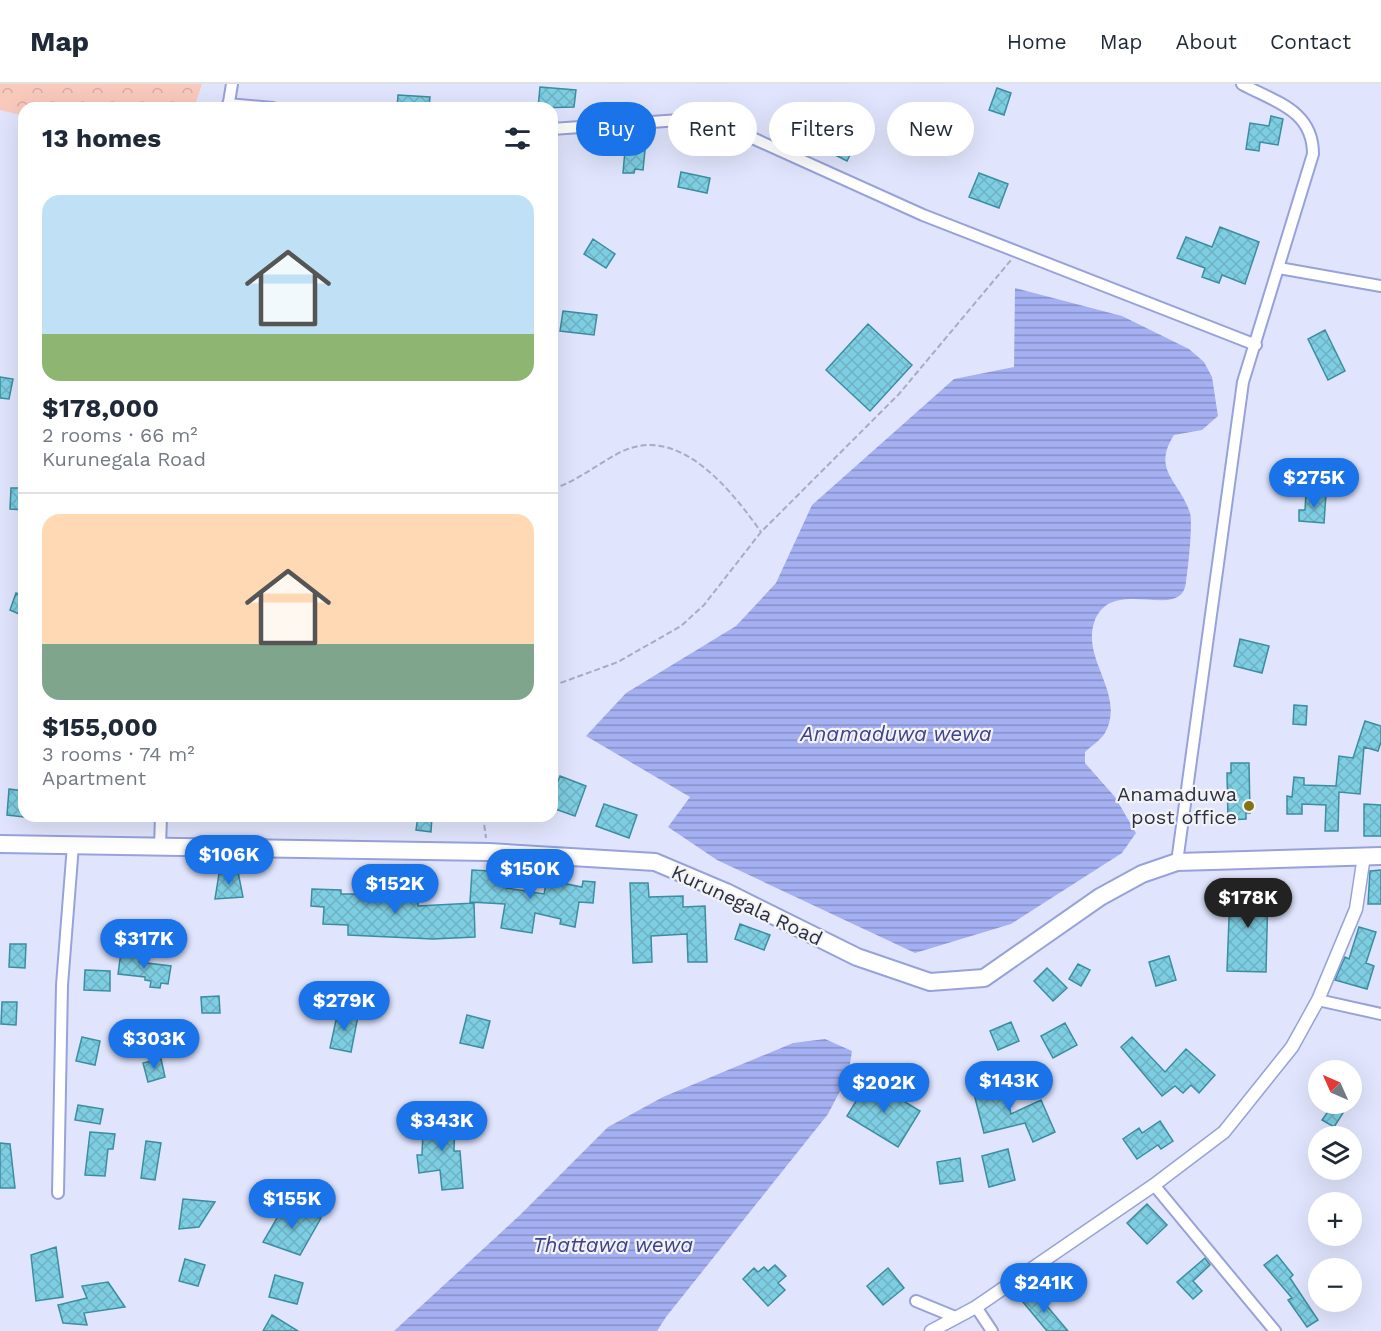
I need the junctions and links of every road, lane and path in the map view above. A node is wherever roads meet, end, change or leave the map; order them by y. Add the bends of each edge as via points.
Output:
1 (232, 84) edge
2 (1242, 84) edge
3 (229, 102) edge
4 (558, 129) edge
5 (1018, 252) junction
6 (1279, 268) junction
7 (1381, 286) edge
8 (1256, 345) junction
9 (558, 487) edge
10 (761, 532) junction
11 (558, 685) edge
12 (161, 822) edge
13 (484, 822) edge
14 (0, 844) edge
15 (73, 845) junction
16 (159, 847) junction
17 (489, 852) junction
18 (1364, 856) junction
19 (1381, 856) edge
20 (1177, 862) junction
21 (1318, 1000) junction
22 (1381, 1014) edge
23 (1154, 1185) junction
24 (58, 1193) dead end
25 (916, 1301) dead end
26 (976, 1307) junction
27 (955, 1317) junction
28 (932, 1331) edge
29 (992, 1331) edge
30 (1275, 1331) edge

1 - 3 street
2 - 6 street via 1300,116 1312,132 1313,154
4 - 5 street via 708,118 923,215
5 - 8 street
5 - 10 path via 899,394
6 - 7 street
6 - 8 street
8 - 20 street via 1243,382
9 - 10 path via 623,451 654,444 682,453 712,474 738,500
10 - 11 path via 705,605 681,626 618,662
12 - 16 street
13 - 17 path
14 - 15 highway, Kurunegala Road
15 - 16 highway, Kurunegala Road
15 - 24 street via 62,985
16 - 17 highway, Kurunegala Road
17 - 20 highway, Kurunegala Road via 655,862 726,892 857,957 930,982 984,978 1100,897 1142,874
18 - 19 highway, Kurunegala Road
18 - 20 highway, Kurunegala Road
18 - 21 street via 1356,909
21 - 22 street
21 - 23 street via 1292,1047 1224,1132
23 - 26 street
23 - 30 street
25 - 27 street
26 - 27 street
26 - 29 street
27 - 28 street

